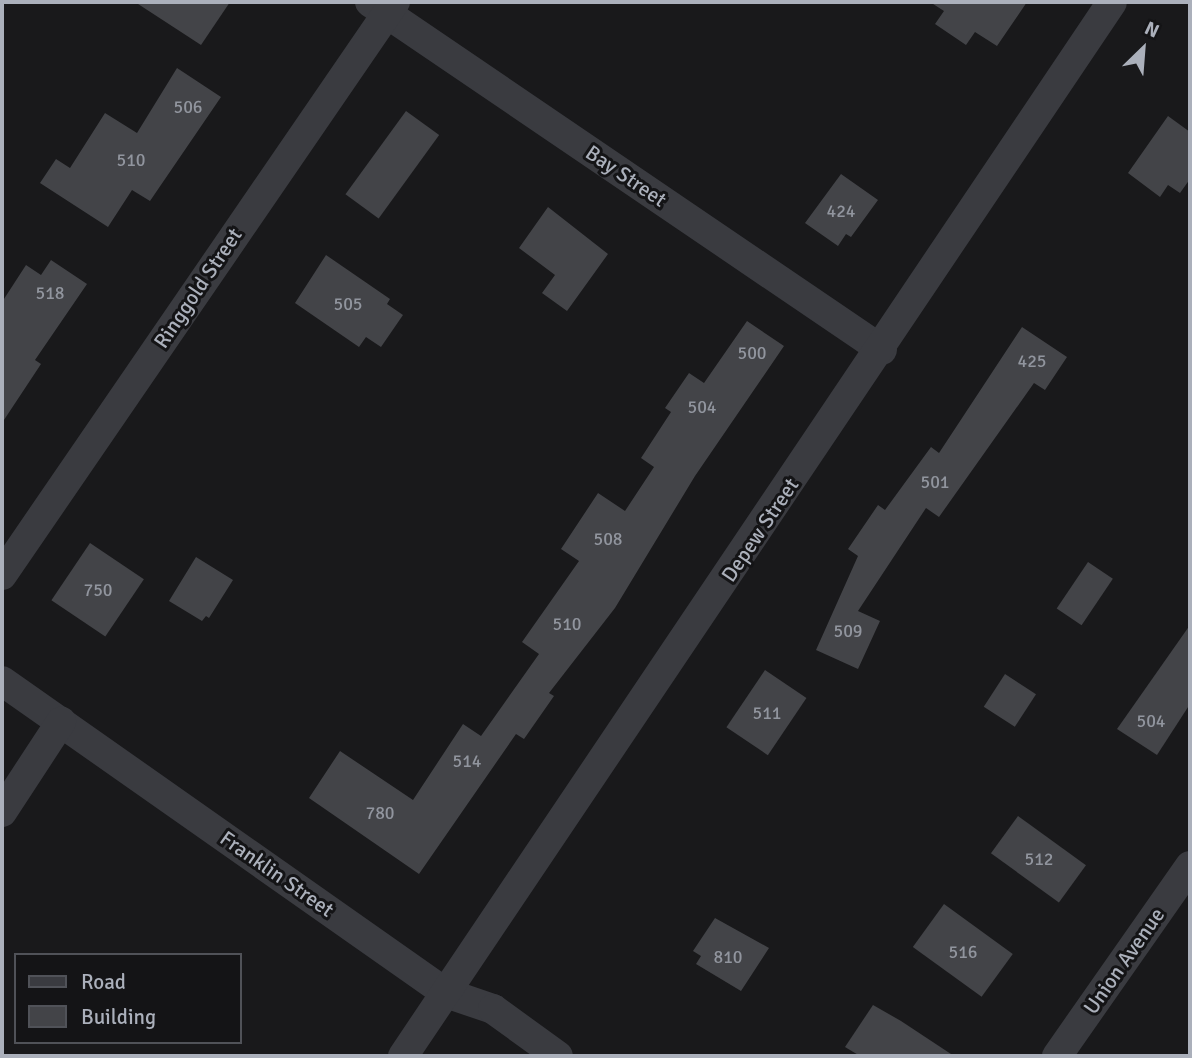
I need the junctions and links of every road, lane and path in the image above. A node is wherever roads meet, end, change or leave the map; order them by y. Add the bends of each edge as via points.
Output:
1 (1112, 2) edge
2 (384, 6) edge
3 (882, 350) junction
4 (2, 575) edge
5 (2, 681) edge
6 (61, 722) junction
7 (2, 812) edge
8 (1190, 866) edge
9 (446, 993) junction
10 (403, 1056) edge
11 (558, 1056) edge
12 (1057, 1056) edge

1 - 3 street, Depew Street
2 - 3 street, Bay Street
2 - 4 street, Ringgold Street
3 - 9 street, Depew Street
5 - 6 street, Franklin Street
6 - 7 street
6 - 9 street, Franklin Street
8 - 12 street, Union Avenue
9 - 10 street, Depew Street
9 - 11 street, Franklin Street via 492,1009

